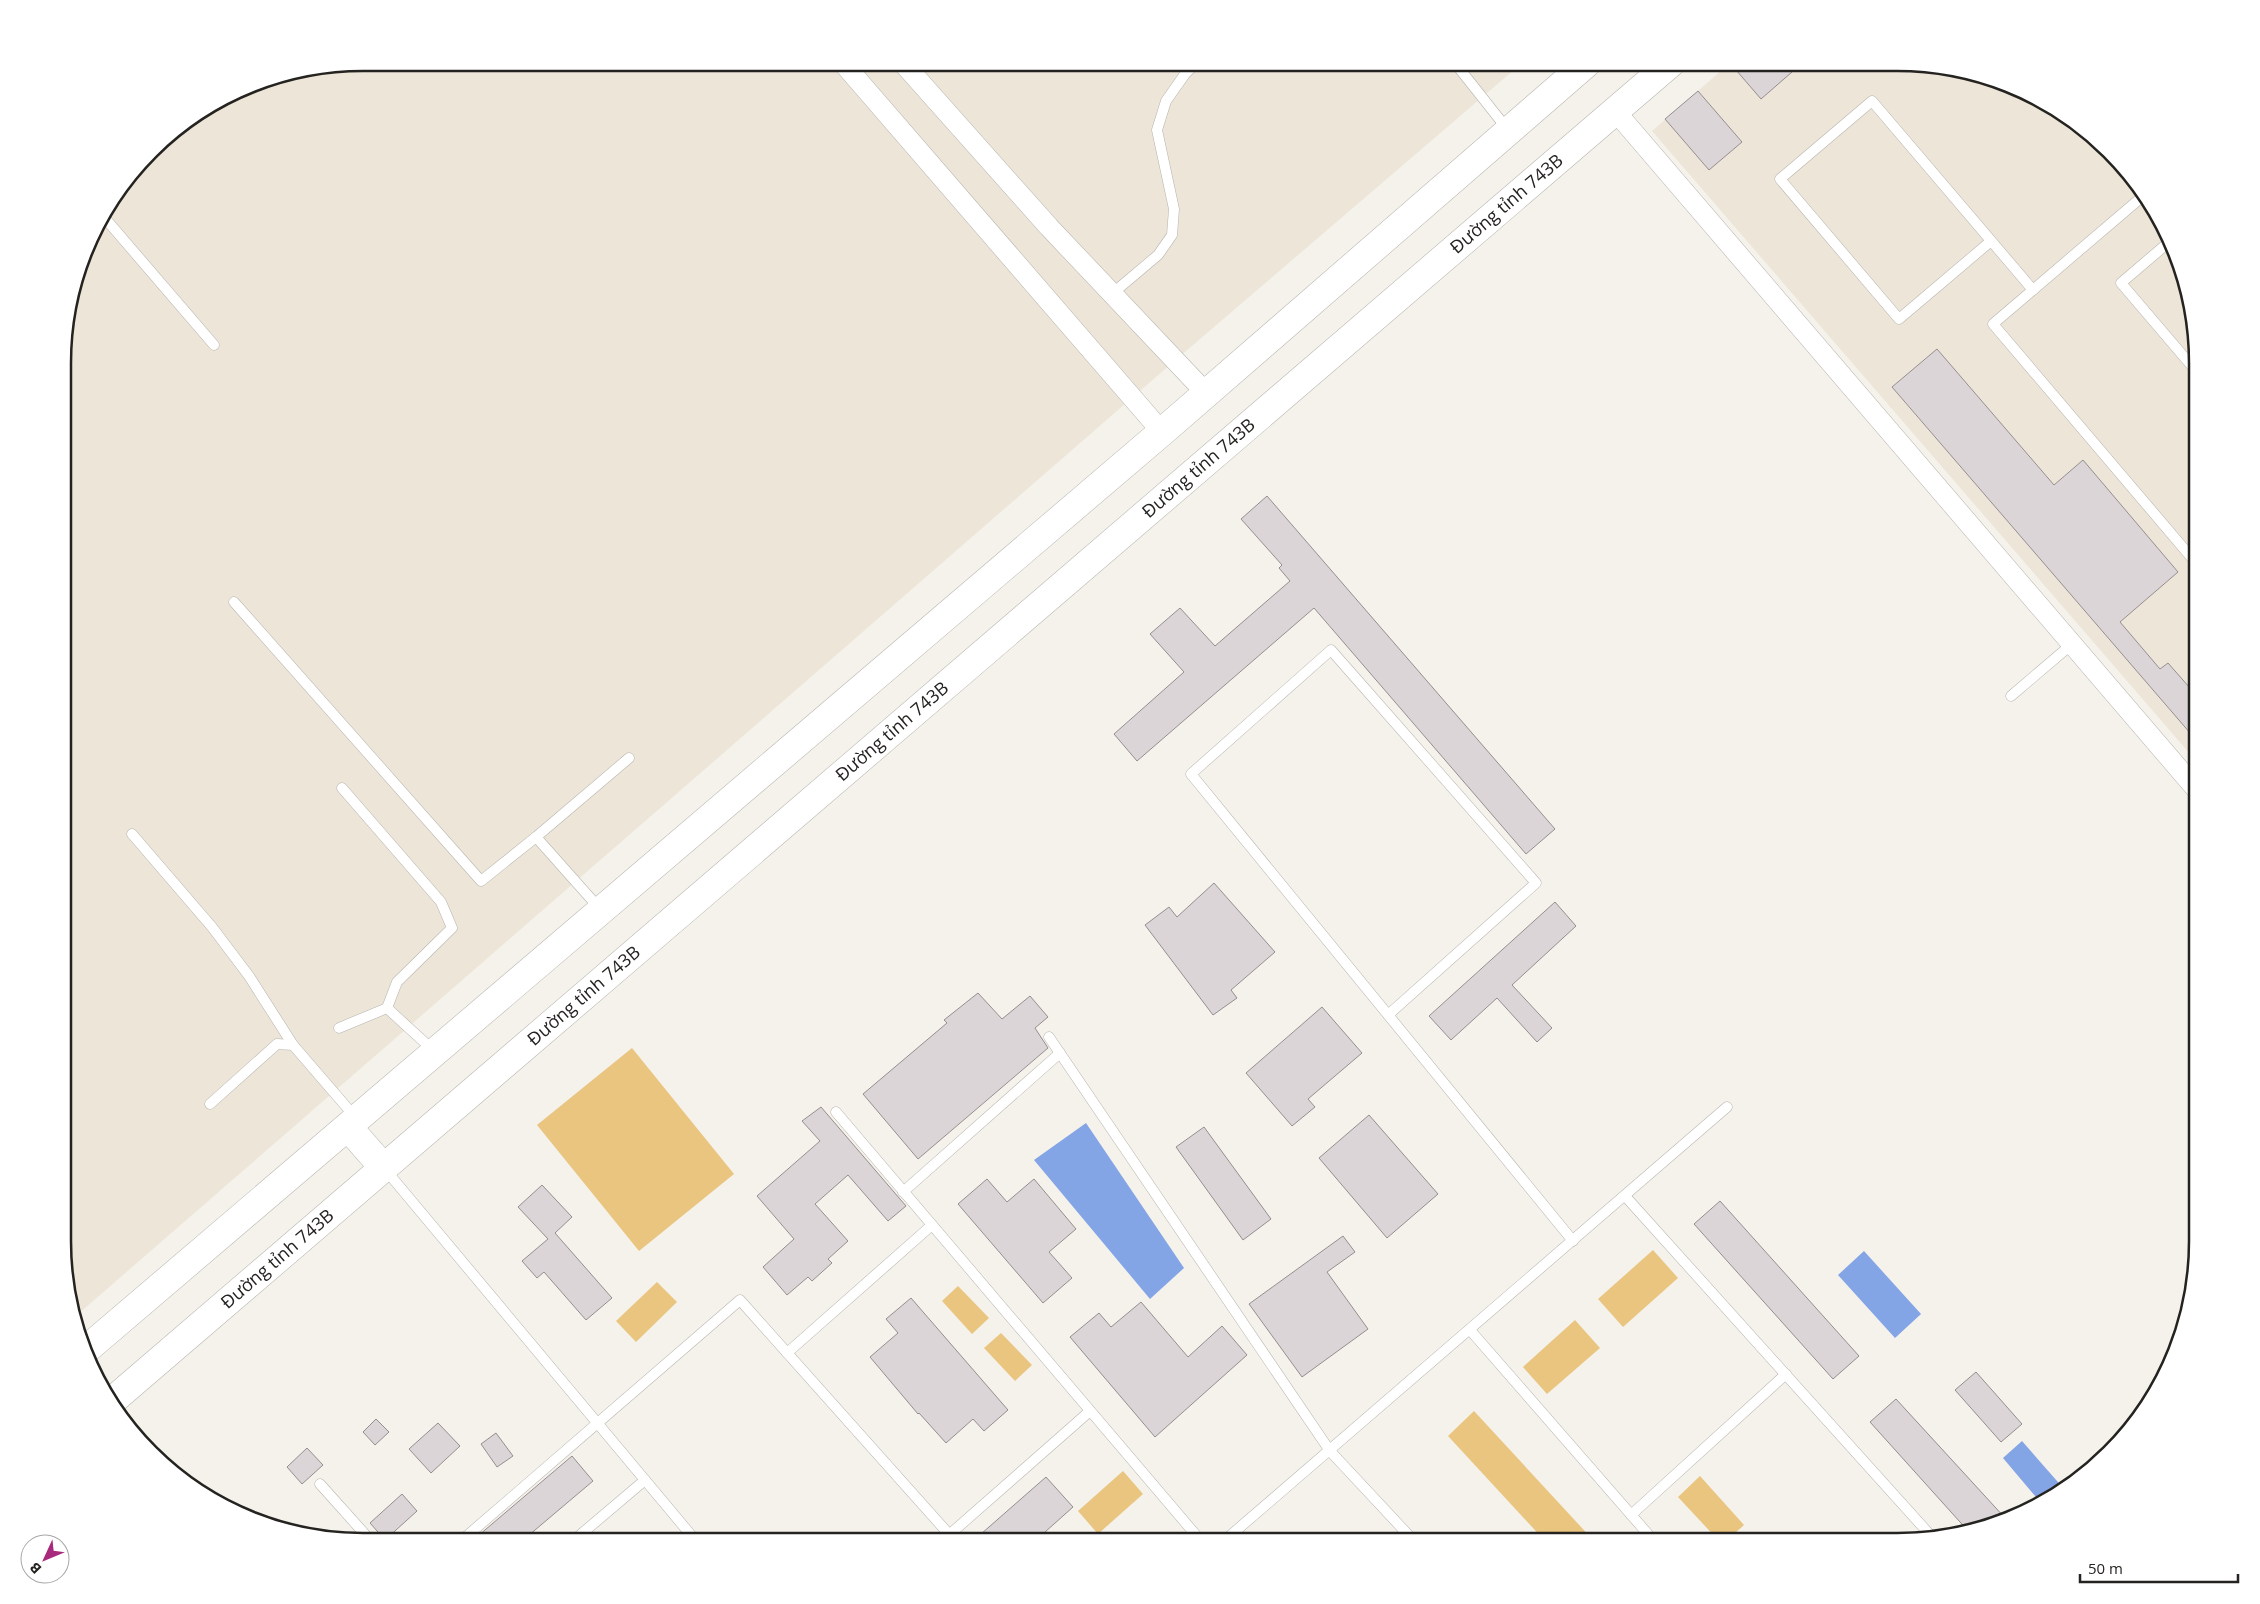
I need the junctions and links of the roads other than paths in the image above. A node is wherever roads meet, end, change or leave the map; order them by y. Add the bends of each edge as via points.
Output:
1 (850, 71) edge
2 (910, 71) edge
3 (1188, 71) edge
4 (1461, 71) edge
5 (1578, 71) edge
6 (1662, 71) edge
7 (1616, 112) junction
8 (1509, 131) junction
9 (2138, 200) edge
10 (108, 221) edge
11 (1991, 241) junction
12 (2164, 246) edge
13 (2032, 290) junction
14 (1113, 294) junction
15 (214, 345) dead end
16 (2189, 363) edge
17 (1206, 393) junction
18 (1162, 432) junction
19 (2189, 555) edge
20 (234, 602) dead end
21 (2072, 644) junction
22 (2011, 696) dead end
23 (629, 758) dead end
24 (2189, 781) edge
25 (342, 788) dead end
26 (132, 834) dead end
27 (536, 837) junction
28 (601, 910) junction
29 (388, 1008) junction
30 (1388, 1015) junction
31 (339, 1028) dead end
32 (1049, 1037) dead end
33 (293, 1045) junction
34 (435, 1052) junction
35 (1060, 1053) junction
36 (210, 1104) dead end
37 (1727, 1107) dead end
38 (836, 1112) dead end
39 (352, 1123) junction
40 (383, 1168) junction
41 (903, 1192) junction
42 (1625, 1196) junction
43 (932, 1226) junction
44 (1573, 1241) junction
45 (1470, 1330) junction
46 (91, 1345) edge
47 (787, 1353) junction
48 (1786, 1374) junction
49 (117, 1397) edge
50 (1090, 1411) junction
51 (597, 1424) junction
52 (1330, 1451) junction
53 (645, 1480) junction
54 (320, 1484) dead end
55 (1631, 1515) junction
56 (1927, 1531) edge
57 (1405, 1532) edge
58 (364, 1533) edge
59 (470, 1533) edge
60 (582, 1533) edge
61 (689, 1533) edge
62 (948, 1533) edge
63 (957, 1533) edge
64 (1194, 1533) edge
65 (1233, 1533) edge
66 (1647, 1533) edge

1 - 18 street
2 - 14 street
3 - 14 lane via 1166,101 1157,130 1174,208 1172,235 1158,255
4 - 8 lane
5 - 8 main road
6 - 7 main road, Đường tỉnh 743B
7 - 21 street
7 - 40 main road, Đường tỉnh 743B
8 - 17 main road
9 - 13 lane
10 - 15 lane
11 - 11 lane via 1872,101 1780,179 1899,319
11 - 13 lane
12 - 16 lane via 2121,283
13 - 19 lane via 1993,324
14 - 17 street
17 - 18 main road
18 - 28 main road
20 - 27 lane via 482,881
21 - 22 lane
21 - 24 street
23 - 27 lane
25 - 29 lane via 441,902 452,928 397,982
26 - 33 lane via 212,927 249,976
27 - 28 lane
28 - 34 main road
29 - 31 lane
29 - 34 lane
30 - 30 lane via 1536,883 1330,650 1191,774
30 - 44 lane
32 - 35 lane
33 - 36 lane via 277,1044
33 - 39 lane
34 - 39 main road
35 - 41 lane
35 - 52 lane
37 - 42 lane
38 - 41 lane
39 - 40 main road
39 - 46 main road
40 - 49 main road, Đường tỉnh 743B
40 - 51 lane
41 - 43 lane
42 - 44 lane
42 - 48 lane
43 - 47 lane
43 - 50 lane
44 - 45 lane
45 - 52 lane
45 - 55 lane
47 - 51 lane via 740,1300
47 - 62 lane
48 - 55 lane
48 - 56 lane
50 - 63 lane
50 - 64 lane
51 - 53 lane
51 - 59 lane
52 - 57 lane
52 - 65 lane
53 - 60 lane
53 - 61 lane
54 - 58 lane
55 - 66 lane

